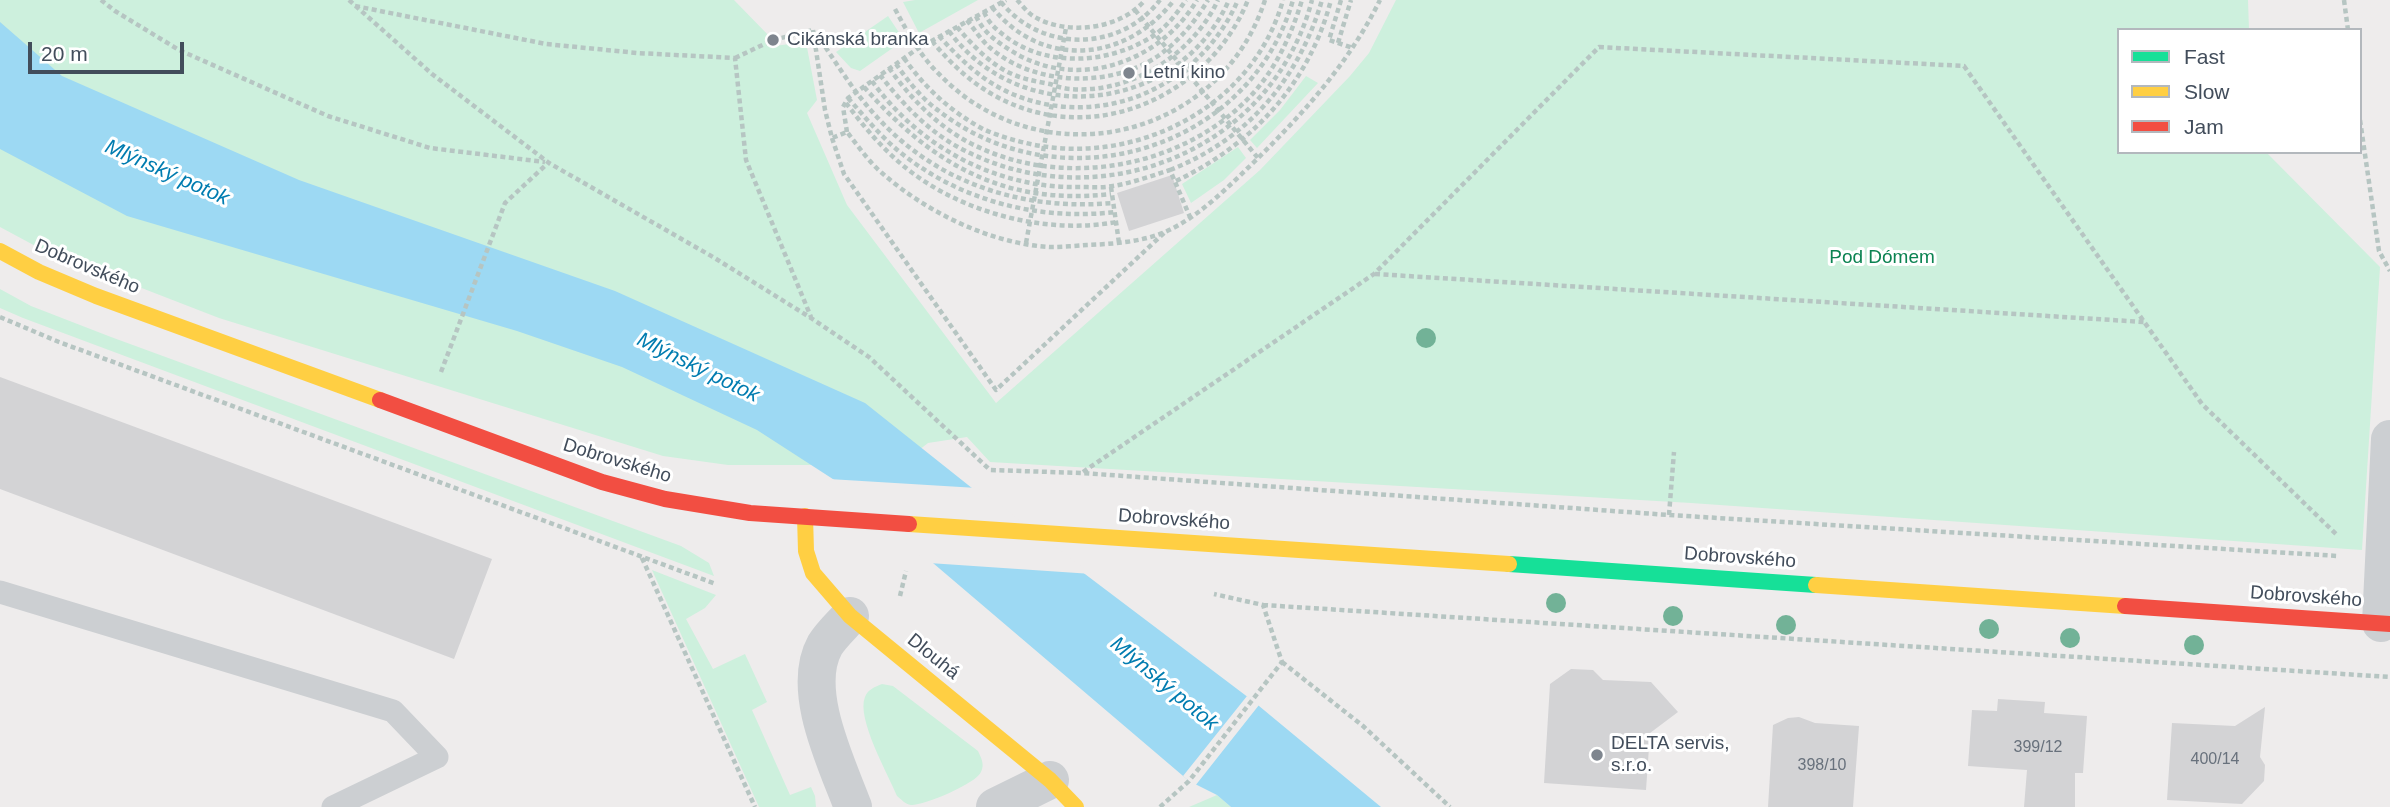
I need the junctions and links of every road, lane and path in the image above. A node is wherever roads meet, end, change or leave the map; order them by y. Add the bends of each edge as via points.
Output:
1 (101, 0) edge
2 (349, 0) edge
3 (1017, 0) edge
4 (1145, 0) edge
5 (1160, 0) edge
6 (1174, 0) edge
7 (1186, 0) edge
8 (1197, 0) edge
9 (1208, 0) edge
10 (1218, 0) edge
11 (1228, 0) edge
12 (1238, 0) edge
13 (1248, 0) edge
14 (1265, 0) edge
15 (1283, 0) edge
16 (1293, 0) edge
17 (1302, 0) edge
18 (1312, 0) edge
19 (1322, 0) edge
20 (1331, 0) edge
21 (1341, 0) edge
22 (1351, 0) edge
23 (1380, 0) edge
24 (2344, 0) edge
25 (1003, 1) edge
26 (354, 6) junction
27 (992, 7) junction
28 (895, 9) dead end
29 (1135, 10) junction
30 (984, 12) junction
31 (976, 16) junction
32 (967, 20) junction
33 (1142, 20) junction
34 (957, 27) junction
35 (1148, 27) junction
36 (1066, 28) junction
37 (2348, 28) edge
38 (813, 30) junction
39 (949, 31) junction
40 (1155, 35) junction
41 (939, 36) junction
42 (1063, 39) junction
43 (932, 41) junction
44 (1161, 42) junction
45 (1338, 43) junction
46 (1353, 48) junction
47 (917, 49) junction
48 (1062, 49) junction
49 (1166, 49) junction
50 (1174, 57) junction
51 (734, 58) junction
52 (904, 58) junction
53 (1060, 58) junction
54 (896, 64) junction
55 (1180, 65) junction
56 (889, 68) junction
57 (1058, 68) junction
58 (1185, 71) junction
59 (880, 75) junction
60 (1057, 77) junction
61 (1191, 78) junction
62 (872, 81) junction
63 (1055, 86) junction
64 (864, 87) junction
65 (1202, 91) junction
66 (857, 92) junction
67 (1054, 95) junction
68 (847, 101) junction
69 (1212, 103) junction
70 (1052, 105) junction
71 (1218, 111) junction
72 (1050, 114) junction
73 (1225, 119) junction
74 (1231, 125) junction
75 (1047, 131) junction
76 (848, 132) junction
77 (1237, 133) junction
78 (2362, 134) edge
79 (832, 138) junction
80 (1243, 141) junction
81 (1044, 147) junction
82 (1043, 155) junction
83 (1258, 158) junction
84 (549, 163) junction
85 (1041, 166) junction
86 (1170, 170) junction
87 (1040, 174) junction
88 (1176, 181) junction
89 (1037, 184) junction
90 (1111, 187) junction
91 (1036, 194) junction
92 (1111, 194) junction
93 (1034, 202) junction
94 (1113, 203) junction
95 (1033, 210) junction
96 (1115, 212) junction
97 (1190, 216) junction
98 (1031, 221) junction
99 (1116, 222) junction
100 (1166, 232) junction
101 (1026, 243) junction
102 (1119, 243) junction
103 (0, 251) edge
104 (2390, 271) edge
105 (1374, 274) junction
106 (0, 317) edge
107 (811, 318) junction
108 (2144, 322) junction
109 (439, 378) dead end
110 (2390, 439) edge
111 (1674, 452) dead end
112 (1082, 473) junction
113 (1669, 515) junction
114 (805, 516) junction
115 (641, 557) junction
116 (2372, 561) junction
117 (716, 584) dead end
118 (0, 592) edge
119 (1212, 594) dead end
120 (1263, 605) junction
121 (850, 616) junction
122 (2385, 623) edge
123 (1282, 662) junction
124 (2390, 677) edge
125 (1063, 794) edge
126 (333, 807) edge
127 (755, 807) edge
128 (853, 807) edge
129 (995, 807) edge
130 (1160, 807) edge
131 (1450, 807) edge

1 - 84 path via 179,50 328,116 430,148
2 - 26 path
3 - 36 path via 1030,15
4 - 29 path
5 - 33 path
6 - 35 path
7 - 40 path
8 - 44 path
9 - 49 path via 1191,26
10 - 50 path
11 - 55 path via 1211,31
12 - 58 path via 1222,31
13 - 61 path via 1226,41
14 - 65 path via 1242,48
15 - 69 path via 1252,64
16 - 71 path via 1265,61
17 - 73 path via 1272,68
18 - 74 path via 1301,34 1279,75
19 - 77 path via 1294,68 1274,97
20 - 80 path via 1315,47 1294,85
21 - 45 path via 1329,40
22 - 45 path
23 - 46 path
24 - 37 path
25 - 27 path
25 - 42 path via 1012,15 1035,31
26 - 51 path via 546,44
26 - 84 path via 432,74
27 - 30 path
27 - 48 path via 1018,33
28 - 47 path
29 - 33 path
29 - 36 path via 1113,22
30 - 31 path
30 - 53 path via 990,24 1025,49
31 - 32 path
31 - 57 path via 983,29 1021,58
32 - 34 path
32 - 60 path via 988,46 1010,61
33 - 35 path
33 - 42 path via 1100,37
34 - 39 path
34 - 63 path via 1003,69
35 - 40 path
35 - 48 path via 1109,47
36 - 42 path
38 - 51 path via 773,40
38 - 66 path
38 - 79 path
39 - 41 path
39 - 67 path via 961,47 999,75
40 - 44 path
40 - 53 path via 1112,54
41 - 43 path
41 - 70 path via 977,74 998,87
42 - 48 path
43 - 47 path
43 - 72 path via 989,92
44 - 49 path
44 - 57 path via 1136,58 1101,68
45 - 46 path
46 - 83 path via 1311,102
47 - 52 path
47 - 75 path via 940,76 986,110
48 - 53 path
49 - 50 path
49 - 60 path via 1126,71
50 - 55 path
50 - 63 path via 1112,84 1070,89
51 - 107 path via 747,160
52 - 54 path
52 - 81 path via 928,89 962,116 985,130
53 - 57 path
54 - 56 path
54 - 82 path via 938,111 964,128 1009,148
55 - 58 path
55 - 67 path via 1126,90 1084,97
56 - 59 path
56 - 85 path via 916,102 954,133 1000,156
57 - 60 path
58 - 61 path
58 - 70 path via 1127,100 1081,107
59 - 62 path
59 - 87 path via 911,111 955,146 1001,166
60 - 63 path
61 - 65 path
61 - 72 path via 1160,97 1123,111 1072,117
62 - 64 path
62 - 89 path via 897,112 946,150 990,172
63 - 67 path
64 - 66 path
64 - 91 path via 908,133 941,157 979,177
65 - 69 path
65 - 75 path via 1135,128 1082,135
66 - 68 path
66 - 93 path via 890,130 924,158 965,182
67 - 70 path
68 - 76 path via 843,107
68 - 95 path via 899,151 930,172 975,195
68 - 98 path via 887,151 921,179 976,207
69 - 71 path
69 - 81 path via 1173,128 1133,142 1090,149
70 - 72 path
71 - 73 path
71 - 82 path via 1146,149 1075,159
72 - 75 path
73 - 74 path
73 - 85 path via 1202,134 1139,160 1076,168
74 - 77 path
74 - 87 path via 1199,147 1149,168 1101,177
75 - 81 path
76 - 79 path
76 - 101 path via 880,172 918,201 966,227
77 - 80 path
77 - 86 path
78 - 104 path via 2379,250
79 - 100 path via 844,174 996,390
80 - 83 path
80 - 88 path
81 - 82 path
82 - 85 path
83 - 97 path
84 - 107 path
84 - 109 path via 505,203
85 - 87 path
86 - 88 path
86 - 90 path
87 - 89 path
88 - 97 path
89 - 90 path
89 - 91 path
90 - 92 path
91 - 92 path
91 - 93 path
92 - 94 path
93 - 94 path
93 - 95 path
94 - 96 path
95 - 96 path via 1066,215
95 - 98 path
96 - 99 path
97 - 100 path
98 - 99 path
98 - 101 path
99 - 102 path
100 - 102 path
101 - 102 path via 1048,247
103 - 114 main road, Dobrovského via 96,296 602,482 665,499 750,513
105 - 108 path
105 - 108 path via 1599,47 1964,66
105 - 112 path
106 - 115 path
107 - 112 path via 869,357 990,470
108 - 116 path via 2202,404
110 - 116 street
111 - 113 path
112 - 113 path
113 - 116 path
114 - 121 main road, Dlouhá via 807,563 820,585
114 - 122 main road, Dobrovského
115 - 117 path
115 - 127 path
116 - 122 street
118 - 126 lane via 393,711 437,757
119 - 120 path
120 - 123 path
120 - 124 path
121 - 125 main road, Dlouhá
121 - 128 street via 824,646 817,682 822,725
123 - 130 path via 1189,781
123 - 131 path via 1363,726
125 - 129 street

